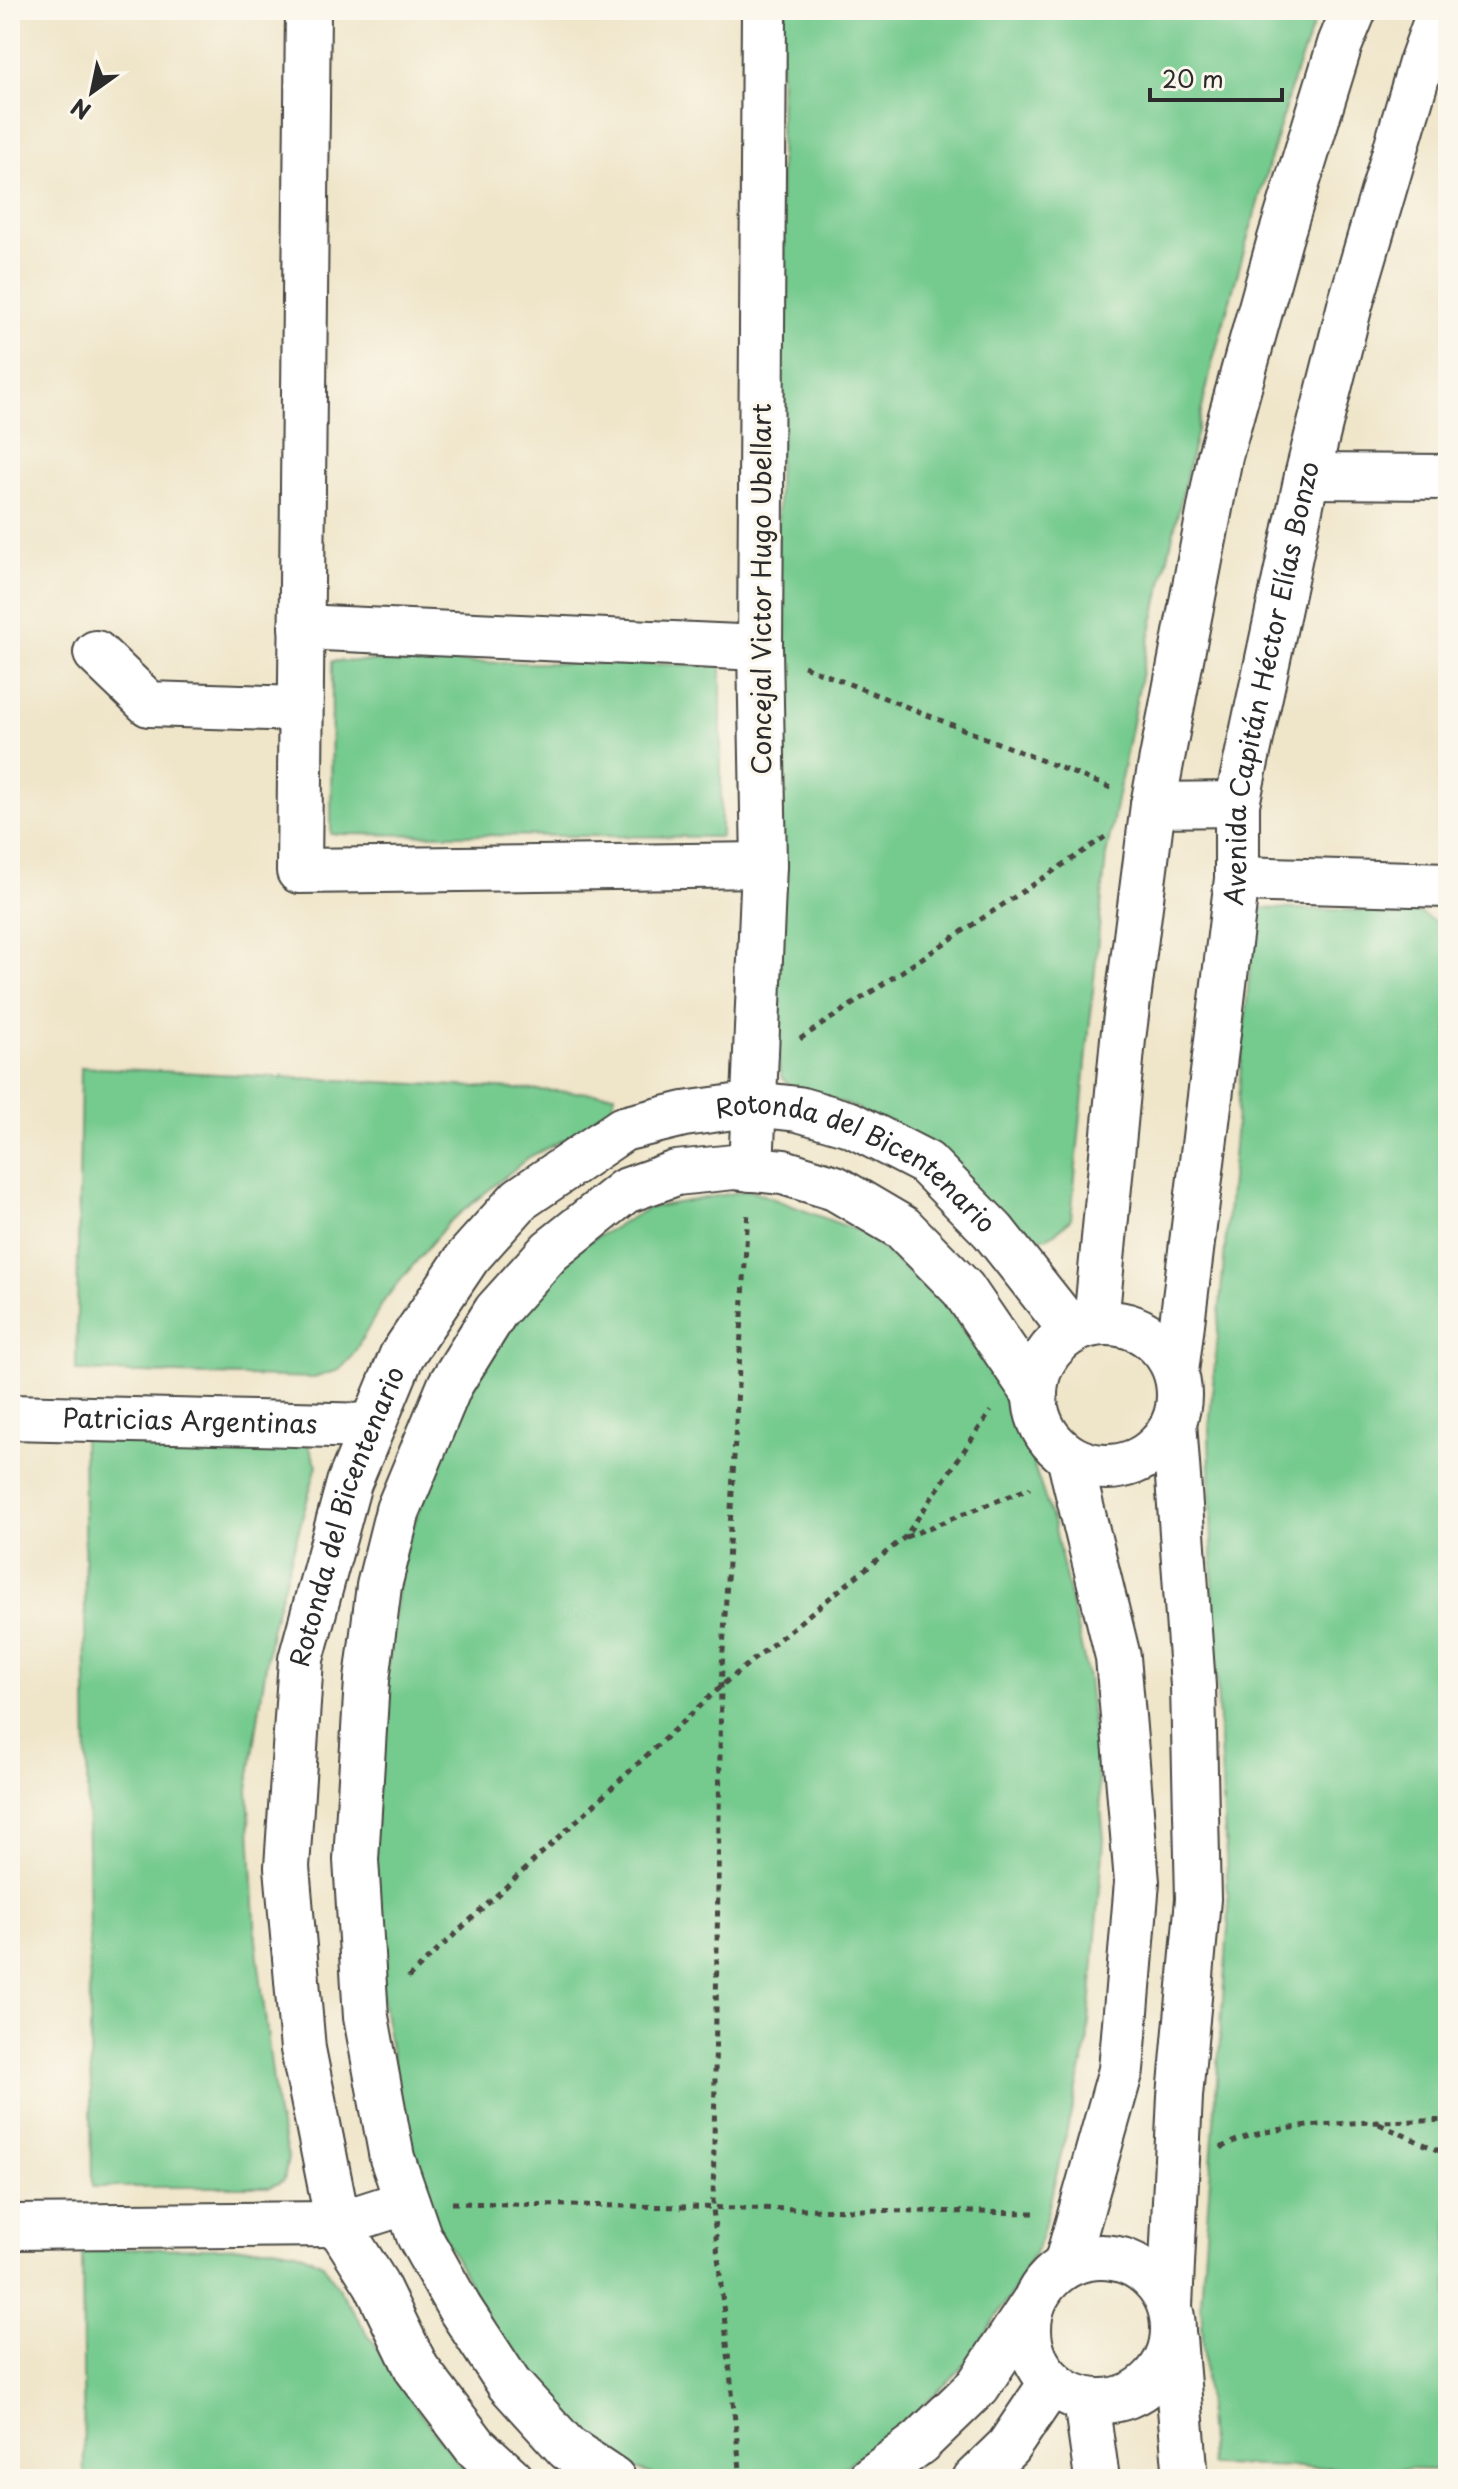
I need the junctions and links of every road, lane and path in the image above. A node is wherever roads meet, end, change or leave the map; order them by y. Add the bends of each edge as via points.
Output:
1 (308, 10) edge
2 (764, 10) edge
3 (1354, 10) edge
4 (1440, 10) edge
5 (1434, 63) edge
6 (1307, 476) junction
7 (1448, 477) edge
8 (301, 627) junction
9 (760, 648) junction
10 (96, 653) dead end
11 (300, 709) junction
12 (1237, 804) junction
13 (1153, 805) junction
14 (764, 865) junction
15 (1237, 879) junction
16 (1448, 885) edge
17 (756, 1086) junction
18 (751, 1169) junction
19 (1084, 1327) junction
20 (1176, 1372) junction
21 (1026, 1382) junction
22 (10, 1417) edge
23 (1174, 1422) junction
24 (371, 1426) junction
25 (1071, 1464) junction
26 (905, 1537) junction
27 (721, 1686) junction
28 (366, 2017) junction
29 (1448, 2120) edge
30 (1378, 2124) junction
31 (1448, 2155) edge
32 (1176, 2177) junction
33 (407, 2202) junction
34 (713, 2208) junction
35 (1080, 2214) junction
36 (338, 2224) junction
37 (10, 2227) edge
38 (1066, 2265) junction
39 (1033, 2303) junction
40 (1172, 2318) junction
41 (1069, 2391) junction
42 (511, 2479) edge
43 (613, 2479) edge
44 (741, 2479) edge
45 (870, 2479) edge
46 (975, 2479) edge
47 (1097, 2479) edge
48 (1186, 2479) edge

1 - 8 street
2 - 9 street, Concejal Victor Hugo Ubellart
3 - 13 street via 1280,239 1220,456
4 - 5 street, Avenida Capitán Héctor Elías Bonzo
5 - 6 street, Avenida Capitán Héctor Elías Bonzo via 1350,305
6 - 7 street
6 - 12 street, Avenida Capitán Héctor Elías Bonzo
8 - 9 street
8 - 11 street
9 - 13 path
9 - 14 street, Concejal Victor Hugo Ubellart
10 - 11 street via 149,704
11 - 14 street via 299,871
12 - 13 street
12 - 15 street, Avenida Capitán Héctor Elías Bonzo
13 - 17 path
13 - 19 street
14 - 17 street, Concejal Victor Hugo Ubellart
15 - 16 street
15 - 20 street, Avenida Capitán Héctor Elías Bonzo
17 - 18 street, Concejal Victor Hugo Ubellart
17 - 19 street, Rotonda del Bicentenario via 798,1109 850,1124 926,1163
17 - 24 street, Rotonda del Bicentenario via 684,1114 623,1129 520,1199 468,1257 402,1355
18 - 21 street, Rotonda del Bicentenario via 783,1172 835,1188 903,1228 963,1289
18 - 27 path
18 - 28 street, Rotonda del Bicentenario via 676,1173 625,1191 550,1251 496,1311 450,1385 398,1510 379,1586 367,1680 356,1860
19 - 20 street via 1121,1324 1144,1333
19 - 21 street via 1052,1347
20 - 23 street via 1180,1397
21 - 25 street via 1050,1440
21 - 26 path
22 - 24 street, Patricias Argentinas
23 - 25 street via 1142,1459 1118,1467
23 - 32 street via 1193,1686 1198,1899
24 - 36 street, Rotonda del Bicentenario via 349,1483 301,1659 287,1867 303,2049
25 - 26 path
25 - 35 street via 1118,1657 1137,1882 1121,2070
26 - 27 path
27 - 28 path
27 - 34 path
28 - 33 street, Rotonda del Bicentenario via 392,2158
29 - 30 path
30 - 31 path
30 - 32 path via 1248,2135
32 - 40 street
33 - 34 path
33 - 36 street
33 - 43 street, Rotonda del Bicentenario via 460,2309 509,2384 567,2448
34 - 35 path
34 - 44 path
35 - 38 street
36 - 37 street
36 - 42 street, Rotonda del Bicentenario via 376,2284 417,2369 476,2447
38 - 39 street via 1046,2281
38 - 40 street via 1090,2257 1115,2258 1138,2267 1158,2284
39 - 41 street via 1028,2327 1032,2352 1044,2374
39 - 45 street via 978,2386 920,2442
40 - 41 street via 1169,2356 1136,2393 1112,2401
40 - 48 street
41 - 46 street
41 - 47 street

